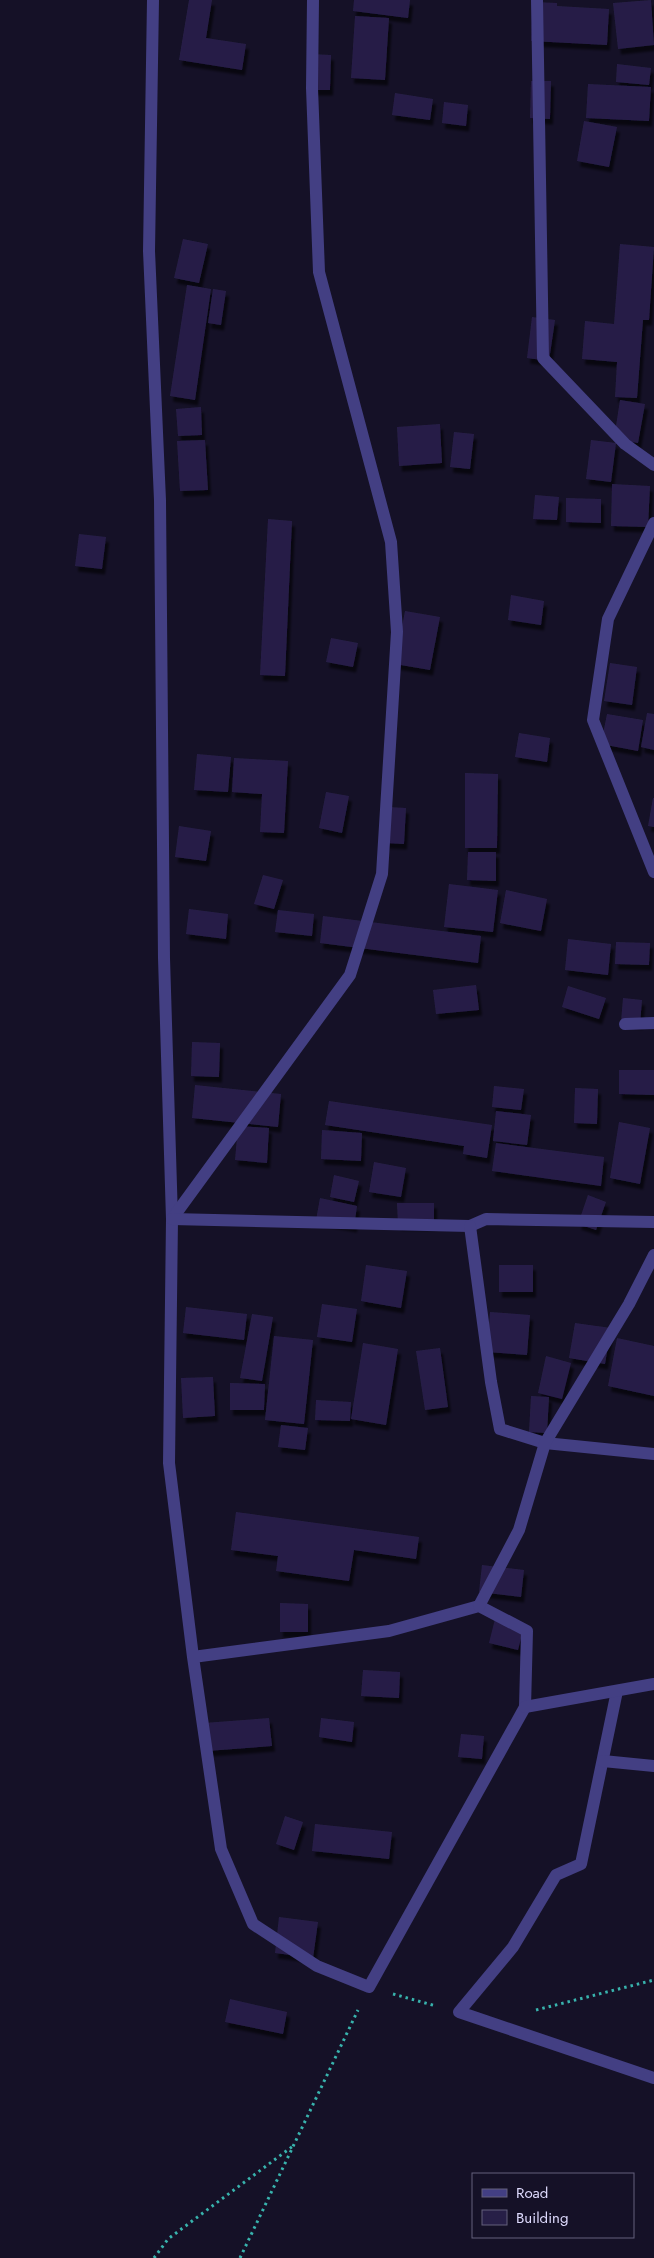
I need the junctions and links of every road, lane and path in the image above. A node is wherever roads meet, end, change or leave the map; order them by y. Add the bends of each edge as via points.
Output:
1 (153, 0) edge
2 (313, 0) edge
3 (537, 0) edge
4 (654, 464) edge
5 (654, 523) edge
6 (654, 872) edge
7 (625, 1024) dead end
8 (654, 1024) edge
9 (172, 1219) junction
10 (654, 1222) edge
11 (470, 1226) junction
12 (654, 1255) edge
13 (545, 1443) junction
14 (654, 1454) edge
15 (479, 1606) junction
16 (193, 1657) junction
17 (654, 1684) edge
18 (617, 1691) junction
19 (525, 1707) junction
20 (603, 1761) junction
21 (654, 1766) edge
22 (654, 1980) edge
23 (369, 1987) junction
24 (527, 2010) dead end
25 (459, 2012) junction
26 (654, 2078) edge
27 (293, 2146) junction
28 (154, 2258) edge
29 (240, 2258) edge

1 - 9 street via 149,250 160,500 164,958
2 - 9 street via 312,88 319,272 391,542 397,632 382,874 350,976
3 - 4 street via 543,358 625,444
5 - 6 street via 608,618 593,720
7 - 8 street
9 - 11 street
9 - 16 street via 169,1463
10 - 11 street via 486,1219
11 - 13 street via 500,1429
12 - 13 street via 629,1304
13 - 14 street
13 - 15 street via 519,1530
15 - 16 street via 389,1631
15 - 19 street via 527,1631
16 - 23 street via 221,1849 253,1924 317,1966
17 - 18 street
18 - 19 street
18 - 20 street
19 - 23 street
20 - 21 street
20 - 25 street via 581,1864 556,1875 513,1947
22 - 24 path
23 - 25 path
23 - 27 path
25 - 26 street
27 - 28 path via 168,2239
27 - 29 path

